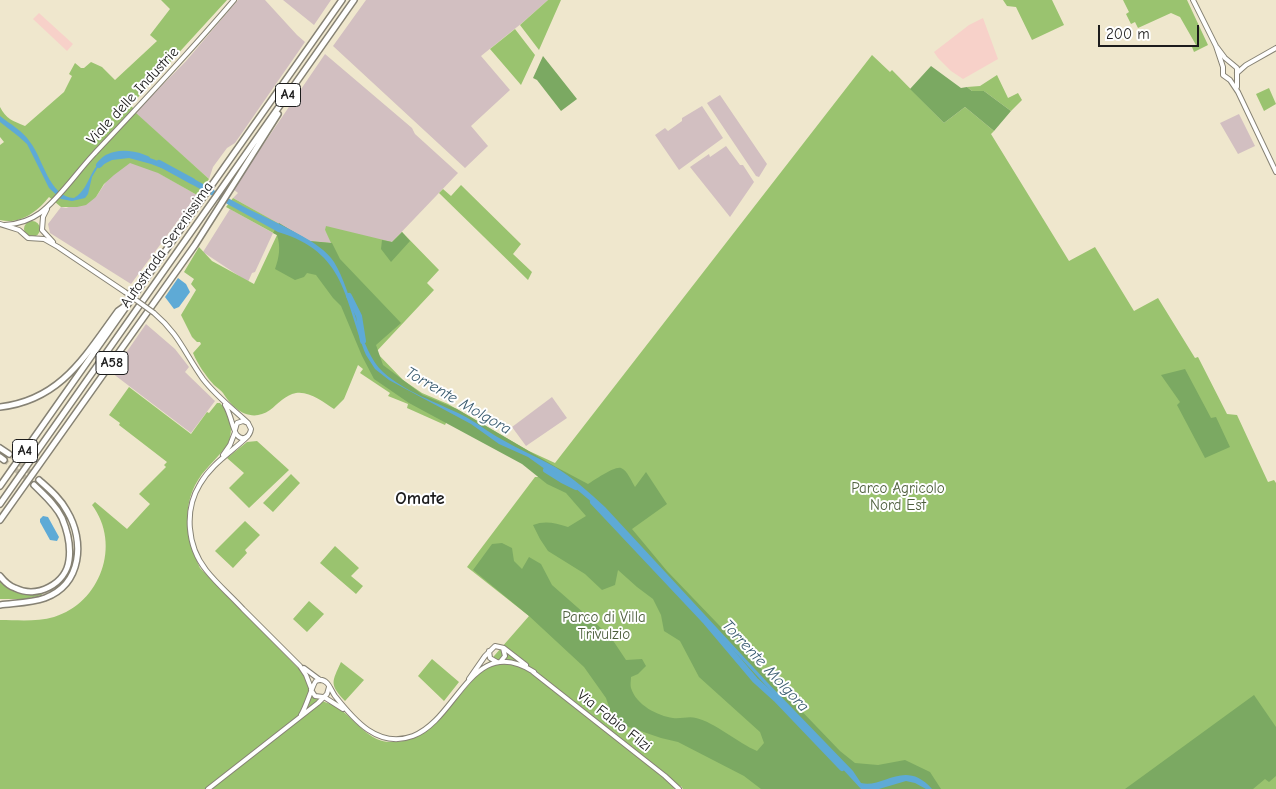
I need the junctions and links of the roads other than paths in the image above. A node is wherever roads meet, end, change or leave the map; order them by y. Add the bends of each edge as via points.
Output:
1 (234, 0) edge
2 (342, 0) edge
3 (354, 0) edge
4 (1193, 0) edge
5 (1216, 46) junction
6 (1276, 48) edge
7 (313, 60) junction
8 (1233, 64) junction
9 (1246, 65) junction
10 (1223, 68) junction
11 (1236, 75) junction
12 (1228, 79) junction
13 (1238, 92) junction
14 (1276, 172) edge
15 (49, 206) junction
16 (30, 219) junction
17 (25, 222) junction
18 (2, 224) edge
19 (42, 227) junction
20 (23, 234) junction
21 (34, 239) junction
22 (58, 247) junction
23 (128, 305) junction
24 (221, 399) junction
25 (0, 407) edge
26 (248, 423) junction
27 (235, 430) junction
28 (248, 436) junction
29 (0, 448) edge
30 (8, 454) tunnel mouth
31 (220, 458) junction
32 (38, 480) tunnel mouth
33 (34, 485) tunnel mouth
34 (0, 486) edge
35 (0, 504) edge
36 (0, 520) edge
37 (0, 576) edge
38 (0, 604) edge
39 (501, 647) junction
40 (489, 651) junction
41 (498, 662) junction
42 (300, 666) junction
43 (534, 672) junction
44 (320, 680) junction
45 (466, 683) junction
46 (329, 688) junction
47 (311, 689) junction
48 (324, 697) junction
49 (309, 698) junction
50 (311, 708) junction
51 (347, 712) junction
52 (301, 715) junction
53 (208, 789) edge
54 (679, 789) edge

1 - 15 street, Viale delle Industrie
2 - 23 highway, Autostrada Serenissima / A4
3 - 7 highway, Autostrada Serenissima / A4
4 - 5 street
5 - 8 street
5 - 10 street
6 - 9 street
7 - 35 highway, Autostrada Serenissima / A4
7 - 36 highway, A58 via 195,245
8 - 9 street
8 - 10 street via 1226,64
8 - 11 street via 1237,69
9 - 11 street
10 - 12 street via 1223,75
11 - 12 street
11 - 13 street
12 - 13 street
13 - 14 street
15 - 16 street, Viale delle Industrie
15 - 19 street, Viale delle Industrie via 42,217
16 - 17 street
16 - 19 street via 37,220
17 - 18 street
17 - 20 street
18 - 20 street
19 - 21 street via 40,236
19 - 22 street
20 - 21 street
21 - 22 street
22 - 24 street, bridge via 154,313 175,334 202,377
23 - 25 highway, A58 via 118,311 78,366 58,384 28,400
23 - 34 highway, Autostrada Serenissima / A4
24 - 26 street
24 - 27 street
26 - 27 street via 239,422
26 - 28 street via 251,429
27 - 28 street via 241,437
27 - 31 street via 229,447
28 - 31 street
29 - 30 highway
31 - 42 street via 206,474 193,499 189,525 194,549 209,574
32 - 38 highway via 64,506 75,528 78,547 75,570 67,583 46,597
33 - 37 highway via 62,520 69,544 69,561 52,586 32,592 15,588
39 - 40 street via 495,646
39 - 41 street via 505,655
39 - 43 street, Via Fabio Filzi
40 - 41 street via 490,658
40 - 45 street
41 - 43 street, Via Fabio Filzi via 518,664
41 - 45 street via 482,669
42 - 44 street
42 - 47 street
43 - 54 street, Via Fabio Filzi
44 - 46 street
44 - 47 street via 314,682
45 - 51 street via 427,728 407,738 376,736
46 - 48 street
46 - 51 street
47 - 48 street via 316,697
47 - 49 street
48 - 50 street
48 - 51 street
49 - 50 street
49 - 52 street
50 - 52 street
52 - 53 street

